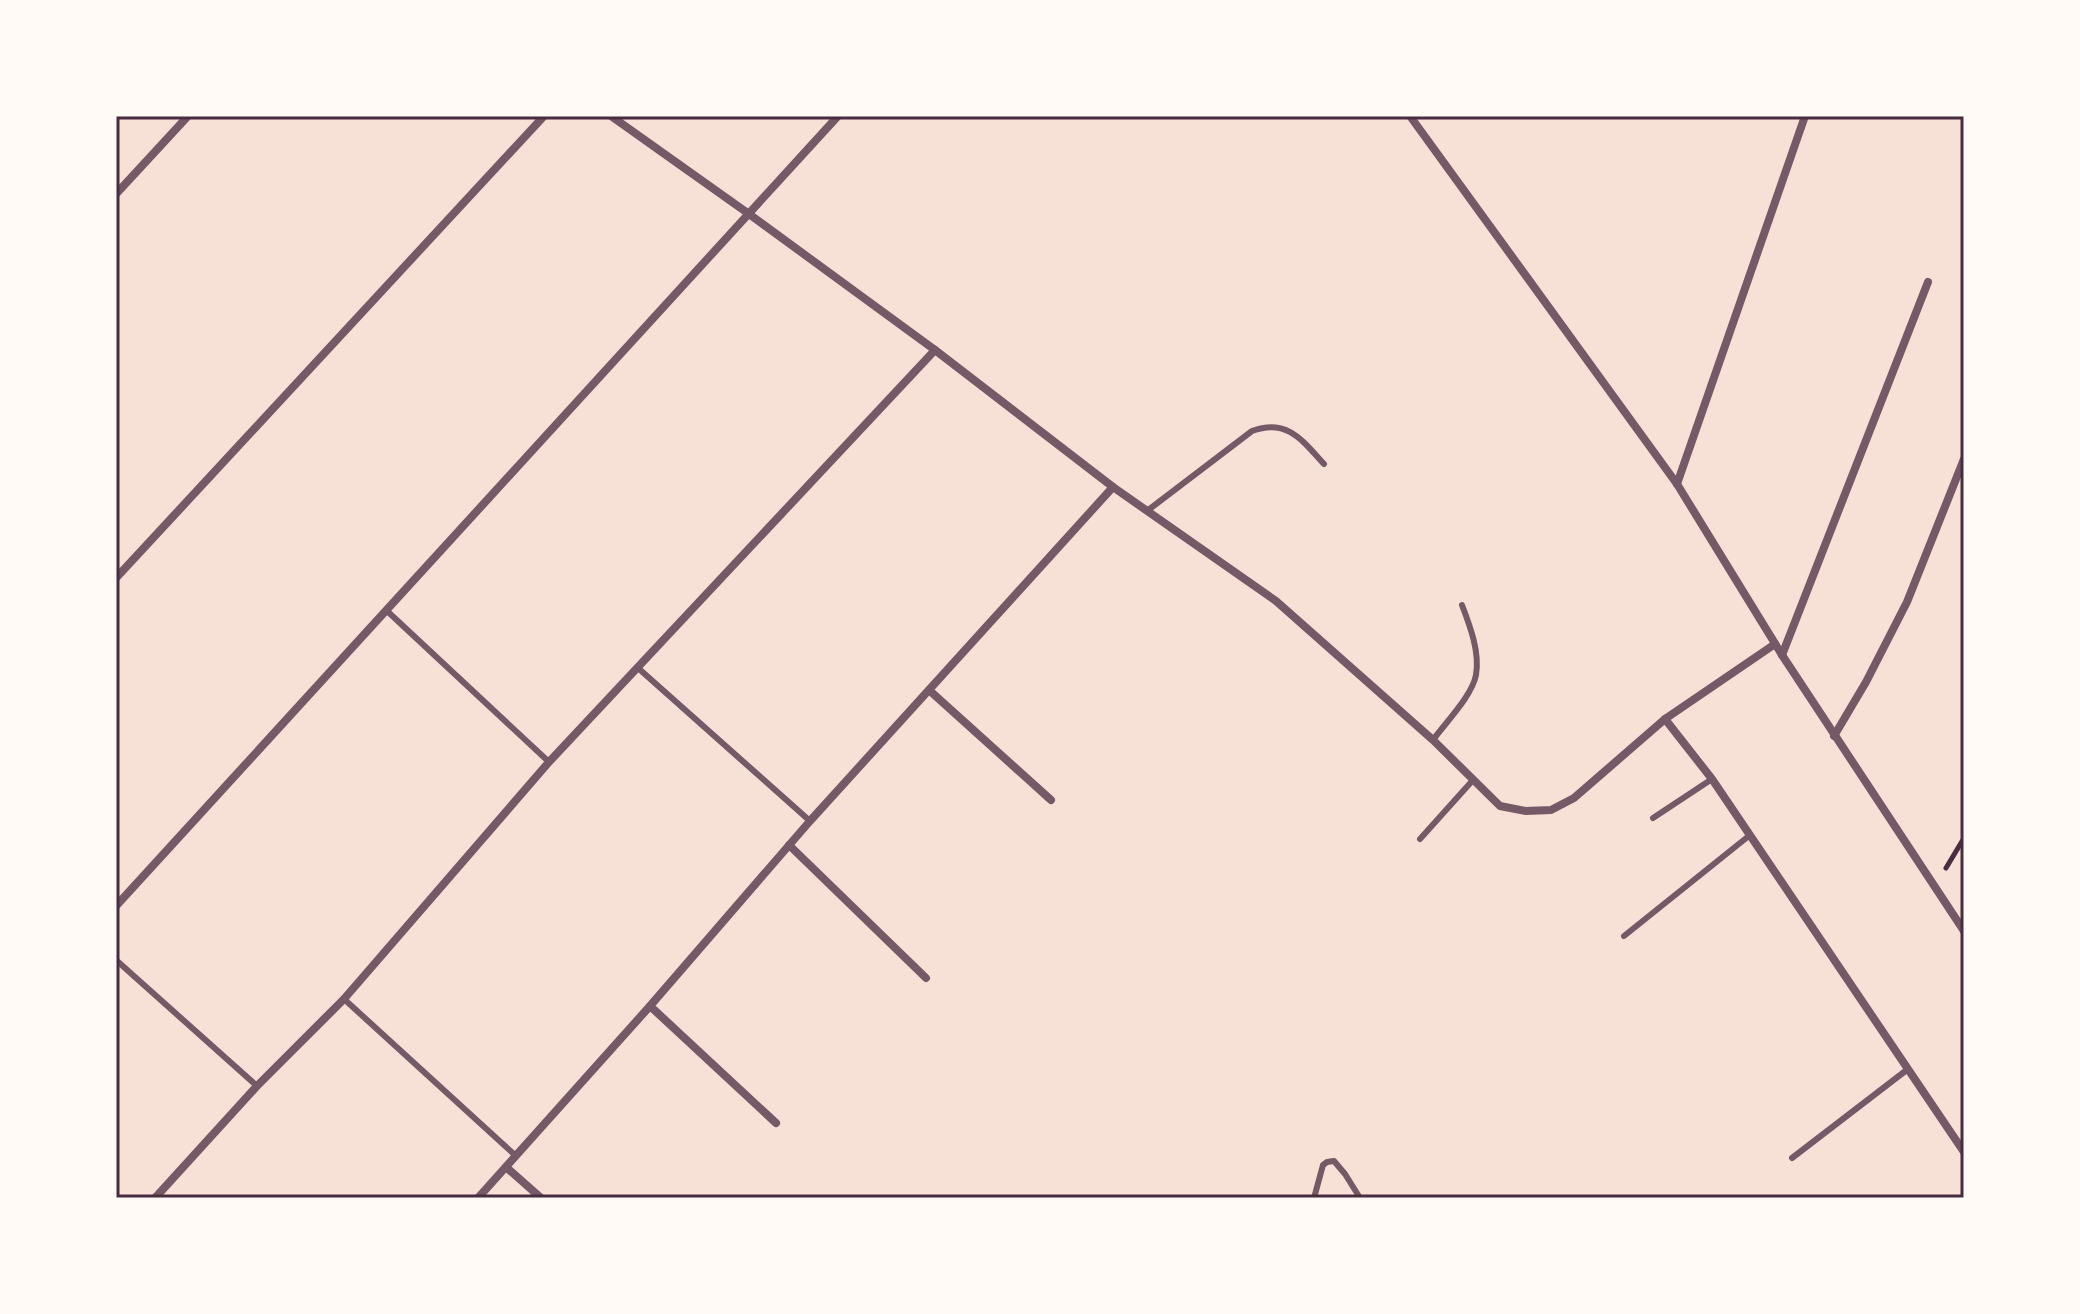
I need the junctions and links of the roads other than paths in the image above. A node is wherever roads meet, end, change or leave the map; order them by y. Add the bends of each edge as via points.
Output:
1 (188, 116) edge
2 (544, 116) edge
3 (611, 116) edge
4 (838, 116) edge
5 (1410, 116) edge
6 (1805, 116) edge
7 (116, 194) edge
8 (749, 214) junction
9 (1928, 282) dead end
10 (935, 350) junction
11 (1964, 459) edge
12 (1324, 464) dead end
13 (1677, 484) junction
14 (1113, 487) junction
15 (1147, 511) junction
16 (116, 578) edge
17 (1462, 605) dead end
18 (386, 610) junction
19 (1775, 644) junction
20 (1782, 655) junction
21 (638, 668) junction
22 (929, 690) junction
23 (1665, 719) junction
24 (1834, 736) junction
25 (1433, 740) junction
26 (549, 762) junction
27 (1712, 779) junction
28 (1473, 780) junction
29 (1051, 800) dead end
30 (1653, 818) dead end
31 (810, 821) junction
32 (1750, 835) junction
33 (1420, 839) dead end
34 (789, 845) junction
35 (116, 906) edge
36 (1964, 931) edge
37 (1624, 936) dead end
38 (116, 960) edge
39 (926, 978) dead end
40 (344, 999) junction
41 (650, 1006) junction
42 (1908, 1069) junction
43 (257, 1086) junction
44 (776, 1123) dead end
45 (1964, 1152) edge
46 (516, 1156) junction
47 (1792, 1158) dead end
48 (506, 1167) junction
49 (155, 1198) edge
50 (478, 1198) edge
51 (541, 1198) edge
52 (1314, 1198) edge
53 (1360, 1198) edge

1 - 7 street
2 - 16 street
3 - 8 street
4 - 8 street
5 - 13 street
6 - 13 street
8 - 10 street
8 - 18 street
9 - 20 street
10 - 14 street
10 - 21 street
11 - 24 street via 1907,602
12 - 15 lane via 1299,437 1267,426 1252,431
13 - 19 street
14 - 15 street
14 - 22 street
15 - 25 street via 1276,601
17 - 25 lane via 1472,632 1476,675
18 - 26 lane
18 - 35 street
19 - 20 street
19 - 23 street
20 - 24 street
21 - 26 street
21 - 31 lane
22 - 29 street
22 - 31 street
23 - 27 street
23 - 28 street via 1574,798 1551,810 1500,806
24 - 36 street
25 - 28 street
26 - 40 street
27 - 30 lane
27 - 32 street
28 - 33 lane
31 - 34 street
32 - 37 lane
32 - 42 street
34 - 39 street
34 - 41 street
38 - 43 lane
40 - 43 street
40 - 46 lane
41 - 44 street
41 - 46 street
42 - 45 street
42 - 47 lane
43 - 49 street
46 - 48 street
48 - 50 street
48 - 51 street
52 - 53 lane via 1323,1165 1334,1161

